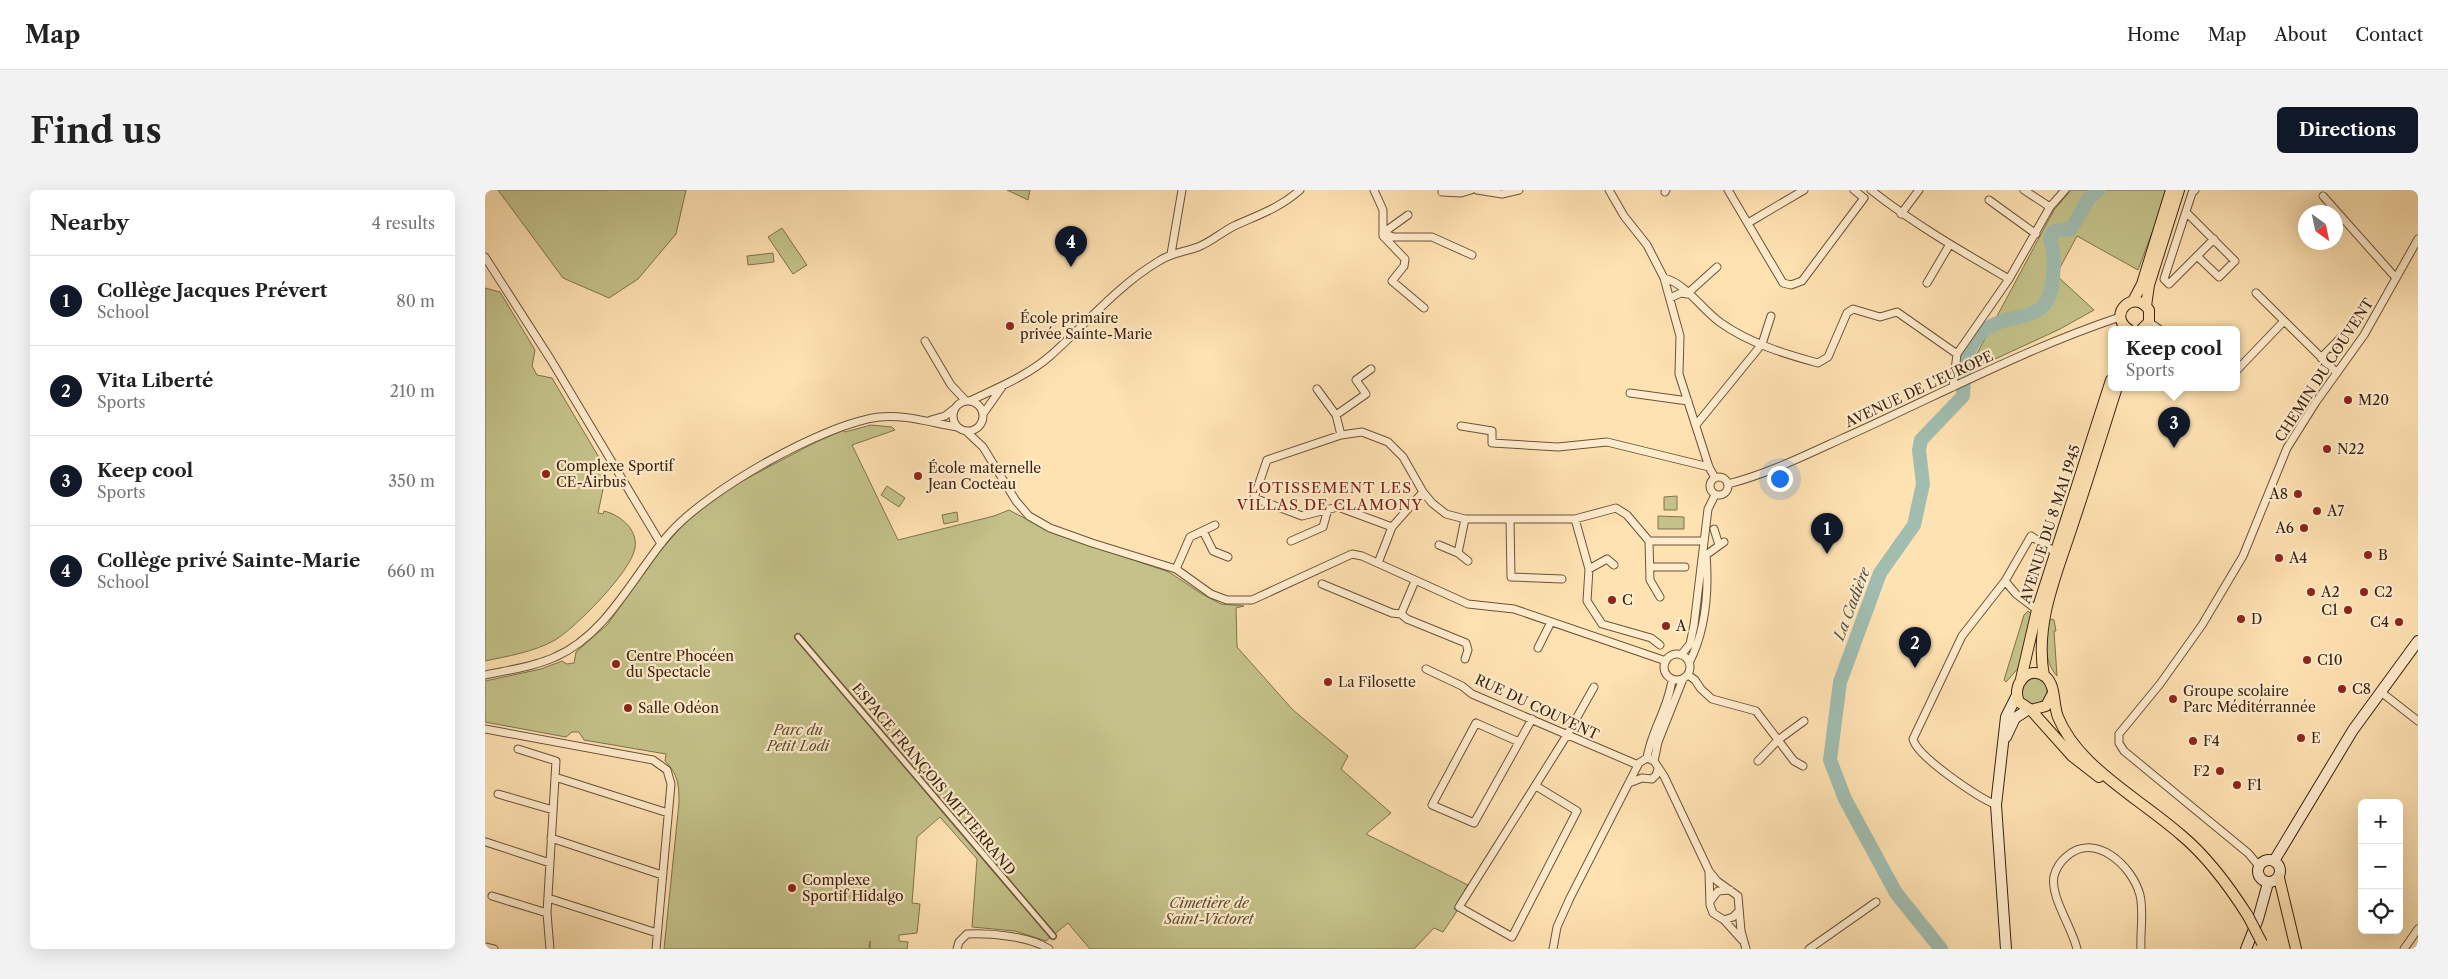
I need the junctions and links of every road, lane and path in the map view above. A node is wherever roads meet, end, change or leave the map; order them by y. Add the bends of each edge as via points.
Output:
1 (1182, 190) edge
2 (1301, 190) edge
3 (1375, 190) edge
4 (1471, 190) edge
5 (1477, 190) edge
6 (1519, 190) edge
7 (1609, 190) edge
8 (1728, 190) edge
9 (1804, 190) edge
10 (1855, 190) edge
11 (1871, 190) edge
12 (1919, 190) edge
13 (2024, 190) edge
14 (2065, 190) edge
15 (2171, 190) edge
16 (2179, 190) edge
17 (2195, 190) edge
18 (1442, 192) dead end
19 (2323, 196) dead end
20 (1989, 200) dead end
21 (2050, 207) junction
22 (2186, 212) junction
23 (1901, 214) junction
24 (1408, 215) dead end
25 (1748, 223) junction
26 (1383, 233) junction
27 (2036, 234) junction
28 (2214, 239) junction
29 (2418, 239) edge
30 (1950, 244) junction
31 (1171, 254) junction
32 (1472, 255) dead end
33 (2197, 256) junction
34 (485, 258) edge
35 (1717, 267) dead end
36 (1664, 278) junction
37 (2395, 278) junction
38 (2009, 279) junction
39 (1927, 283) dead end
40 (2256, 293) dead end
41 (1687, 294) junction
42 (1670, 298) junction
43 (2133, 301) junction
44 (2146, 306) junction
45 (1424, 308) dead end
46 (1771, 316) dead end
47 (2120, 316) junction
48 (2360, 318) dead end
49 (2284, 321) junction
50 (2125, 326) edge
51 (2145, 326) edge
52 (925, 341) dead end
53 (1762, 344) junction
54 (1957, 354) junction
55 (2321, 358) junction
56 (2240, 367) edge
57 (1371, 369) dead end
58 (2337, 373) junction
59 (951, 385) junction
60 (1004, 385) junction
61 (1955, 386) junction
62 (1317, 389) dead end
63 (2108, 389) edge
64 (2116, 391) edge
65 (1631, 393) dead end
66 (968, 401) junction
67 (1688, 401) junction
68 (956, 407) junction
69 (983, 414) junction
70 (1336, 416) junction
71 (923, 422) junction
72 (1696, 425) junction
73 (1461, 426) dead end
74 (957, 427) junction
75 (979, 427) junction
76 (965, 431) junction
77 (1341, 435) junction
78 (983, 447) junction
79 (1709, 467) junction
80 (1715, 478) junction
81 (1728, 484) junction
82 (1423, 492) junction
83 (1715, 494) junction
84 (1328, 509) junction
85 (1465, 519) junction
86 (1575, 519) junction
87 (1510, 520) junction
88 (1215, 525) dead end
89 (1392, 527) junction
90 (1706, 529) junction
91 (1203, 531) junction
92 (1291, 541) dead end
93 (1649, 541) junction
94 (1704, 541) junction
95 (661, 544) junction
96 (1439, 545) dead end
97 (2055, 552) junction
98 (1458, 553) junction
99 (1706, 555) junction
100 (1228, 557) dead end
101 (1468, 561) dead end
102 (1378, 563) junction
103 (1613, 565) dead end
104 (1685, 567) dead end
105 (1649, 568) junction
106 (1176, 569) junction
107 (1589, 569) junction
108 (1562, 579) dead end
109 (1415, 581) junction
110 (2005, 581) junction
111 (1322, 584) dead end
112 (1660, 597) dead end
113 (2037, 610) junction
114 (1401, 614) junction
115 (1551, 622) junction
116 (798, 637) dead end
117 (2417, 644) edge
118 (1660, 645) dead end
119 (1538, 648) dead end
120 (1681, 655) junction
121 (1465, 660) dead end
122 (1666, 661) junction
123 (1689, 663) junction
124 (1426, 670) dead end
125 (485, 675) edge
126 (2044, 676) junction
127 (1685, 677) junction
128 (2021, 678) junction
129 (1672, 679) junction
130 (1594, 687) dead end
131 (2053, 692) junction
132 (2381, 692) junction
133 (2016, 697) junction
134 (2030, 710) junction
135 (1531, 719) junction
136 (1804, 721) dead end
137 (2418, 721) edge
138 (485, 729) edge
139 (1567, 736) junction
140 (1778, 740) junction
141 (1519, 742) junction
142 (518, 749) dead end
143 (1650, 760) junction
144 (1758, 760) dead end
145 (1803, 766) dead end
146 (1637, 767) junction
147 (1658, 769) junction
148 (1999, 775) junction
149 (555, 777) junction
150 (1654, 777) junction
151 (1642, 778) junction
152 (1629, 783) junction
153 (1536, 786) junction
154 (1669, 786) junction
155 (498, 794) dead end
156 (1996, 805) junction
157 (553, 810) junction
158 (2148, 810) junction
159 (668, 813) junction
160 (551, 838) junction
161 (486, 842) edge
162 (2275, 861) junction
163 (550, 863) junction
164 (2259, 866) junction
165 (1709, 871) junction
166 (662, 875) junction
167 (2279, 878) junction
168 (2269, 883) junction
169 (1731, 890) junction
170 (492, 896) dead end
171 (549, 898) junction
172 (1711, 901) junction
173 (1876, 902) dead end
174 (1739, 910) junction
175 (547, 913) junction
176 (1724, 920) junction
177 (2418, 929) edge
178 (657, 933) junction
179 (1053, 936) dead end
180 (1742, 940) junction
181 (485, 946) edge
182 (2249, 946) edge
183 (2263, 946) edge
184 (493, 949) edge
185 (550, 949) edge
186 (656, 949) edge
187 (957, 949) edge
188 (1049, 949) edge
189 (1553, 949) edge
190 (1746, 949) edge
191 (1809, 949) edge
192 (2007, 949) edge
193 (2077, 949) edge
194 (2141, 949) edge
195 (2297, 949) edge
196 (2404, 949) edge

1 - 31 street
2 - 31 street via 1265,214 1234,226 1198,247
3 - 26 street via 1383,210
4 - 18 street
5 - 6 street via 1502,194
7 - 36 street via 1647,245
8 - 25 street
9 - 25 street
10 - 25 street via 1864,198 1802,281 1791,285 1783,283
11 - 23 street
12 - 23 street
13 - 21 street
14 - 21 street
15 - 43 main road via 2142,284
16 - 44 main road via 2149,285
17 - 22 street
19 - 37 street
20 - 27 street
21 - 27 street
22 - 28 street
22 - 33 street via 2164,279 2169,284
23 - 30 street
24 - 26 street
26 - 32 street via 1393,237 1432,237
26 - 45 street via 1384,240 1405,259 1404,266 1392,281
27 - 38 street
28 - 33 street
28 - 33 street via 2235,261 2219,277
29 - 37 street, CHEMIN DU COUVENT
30 - 38 street
30 - 39 street
31 - 60 street via 1105,303 1044,361
34 - 95 street via 551,360
35 - 41 street
36 - 41 street via 1675,281
36 - 42 street
37 - 58 street, CHEMIN DU COUVENT via 2364,335
38 - 54 street
40 - 49 street
41 - 42 street
41 - 53 street via 1722,324
42 - 67 street via 1680,336 1679,374
43 - 44 main road
43 - 47 main road via 2122,308
44 - 51 main road via 2150,314
46 - 53 street
47 - 50 main road
47 - 61 street, AVENUE DE L'EUROPE
48 - 55 street
49 - 55 street
49 - 56 street
52 - 59 street
53 - 54 street via 1818,363 1828,357 1847,313 1853,309 1880,317 1897,312
53 - 72 street
54 - 61 street
55 - 58 street
57 - 70 street via 1356,380 1366,394
58 - 164 street, CHEMIN DU COUVENT via 2287,448 2243,556 2202,625 2119,734 2119,743 2124,751 2248,852
59 - 66 street
59 - 68 street
60 - 66 street
60 - 69 street
61 - 81 street, AVENUE DE L'EUROPE via 1776,468
62 - 70 street
63 - 97 main road, AVENUE DU 8 MAI 1945
64 - 126 main road, AVENUE DU 8 MAI 1945 via 2045,616
65 - 67 street
66 - 68 street
66 - 69 street via 979,405
67 - 72 street
68 - 71 street via 937,420
68 - 74 street via 953,419
69 - 75 street
70 - 77 street
71 - 74 street
71 - 95 street via 879,417 831,431 713,494 683,519
72 - 79 street
73 - 79 street via 1492,431 1492,443 1557,447 1607,442
74 - 76 street
75 - 76 street
75 - 78 street
76 - 78 street
77 - 82 street via 1361,432 1388,442 1403,457
77 - 84 street via 1267,460 1255,498 1302,516
78 - 106 street via 1029,516 1049,528
79 - 80 street
80 - 81 street via 1723,478
80 - 83 street via 1710,484
81 - 83 street via 1725,492
82 - 85 street via 1446,514
82 - 89 street
83 - 90 street
84 - 89 street via 1338,507
84 - 92 street via 1323,526
85 - 87 street
85 - 98 street
86 - 87 street
86 - 93 street via 1616,508 1627,515
86 - 107 street
87 - 108 street via 1511,577
88 - 91 street
89 - 102 street
90 - 94 street
90 - 99 street via 1716,528 1721,544
91 - 100 street via 1213,550
91 - 106 street via 1191,537
93 - 94 street
93 - 105 street
94 - 99 street
94 - 120 street via 1694,626 1690,644
95 - 125 street via 611,610 582,640 551,659
96 - 98 street
97 - 110 street via 2031,536
97 - 113 main road, AVENUE DU 8 MAI 1945
98 - 101 street
99 - 123 street via 1703,627
102 - 106 street via 1352,554 1343,556 1252,600 1227,600 1211,594
102 - 109 street
103 - 107 street via 1607,559
104 - 105 street
105 - 112 street via 1650,580
107 - 118 street via 1587,601 1602,624 1651,638
109 - 114 street
109 - 115 street via 1468,604 1514,609
110 - 113 street
110 - 156 street via 1962,636 1913,740 1914,746 1925,756 1984,800
111 - 114 street via 1391,613
113 - 128 main road, AVENUE DU 8 MAI 1945
114 - 121 street via 1466,643
115 - 119 street
115 - 122 street
116 - 179 street, ESPACE FRANÇOIS MITTERRAND
117 - 132 main road
120 - 122 street
120 - 123 street
122 - 129 street via 1666,673
123 - 127 street
124 - 135 street, RUE DU COUVENT
126 - 128 main road via 2036,673
126 - 131 main road via 2052,685
127 - 129 street
127 - 140 street via 1695,680 1712,699 1756,710
127 - 143 street
128 - 133 main road
129 - 143 street via 1671,692 1649,742
130 - 139 street
131 - 134 main road via 2046,706
131 - 158 main road via 2054,708 2075,746 2100,772
132 - 137 street
132 - 162 main road via 2353,730
133 - 134 main road
133 - 148 main road via 2006,717
134 - 148 main road via 2015,718 2009,729
134 - 158 main road via 2088,770
135 - 139 street, RUE DU COUVENT
135 - 141 street
136 - 140 street
138 - 159 street via 653,760 663,765 669,774
139 - 146 street, RUE DU COUVENT
139 - 153 street
140 - 144 street
140 - 145 street via 1794,761
141 - 141 street via 1474,823 1431,804 1476,723
142 - 149 street via 556,761
143 - 146 street via 1641,760
143 - 147 street
146 - 151 street
146 - 152 street
147 - 150 street
147 - 154 street
148 - 156 main road
149 - 157 street
149 - 159 street
150 - 151 street
150 - 154 street
151 - 152 street
152 - 189 street via 1557,927
153 - 153 street via 1459,907 1512,937 1577,810
154 - 165 street
155 - 157 street
156 - 192 main road
157 - 160 street
158 - 183 main road, bridge via 2181,834 2224,881
159 - 166 street
160 - 163 street
160 - 166 street
161 - 163 street
162 - 164 main road via 2268,860
162 - 167 main road via 2280,868
163 - 171 street
164 - 168 main road via 2259,877
165 - 169 street
165 - 172 street
166 - 178 street
167 - 168 main road
167 - 195 main road
168 - 182 main road
169 - 172 street via 1718,891
169 - 174 street via 1738,896
170 - 175 street
171 - 175 street
171 - 178 street
172 - 176 street via 1713,913
173 - 191 street
174 - 176 street
174 - 180 street
175 - 185 street
176 - 180 street
177 - 196 street
178 - 186 street
180 - 190 street
181 - 184 street
187 - 188 street via 967,934 1021,939
193 - 194 street via 2055,893 2054,877 2060,862 2073,850 2090,846 2103,850 2118,862 2139,894

